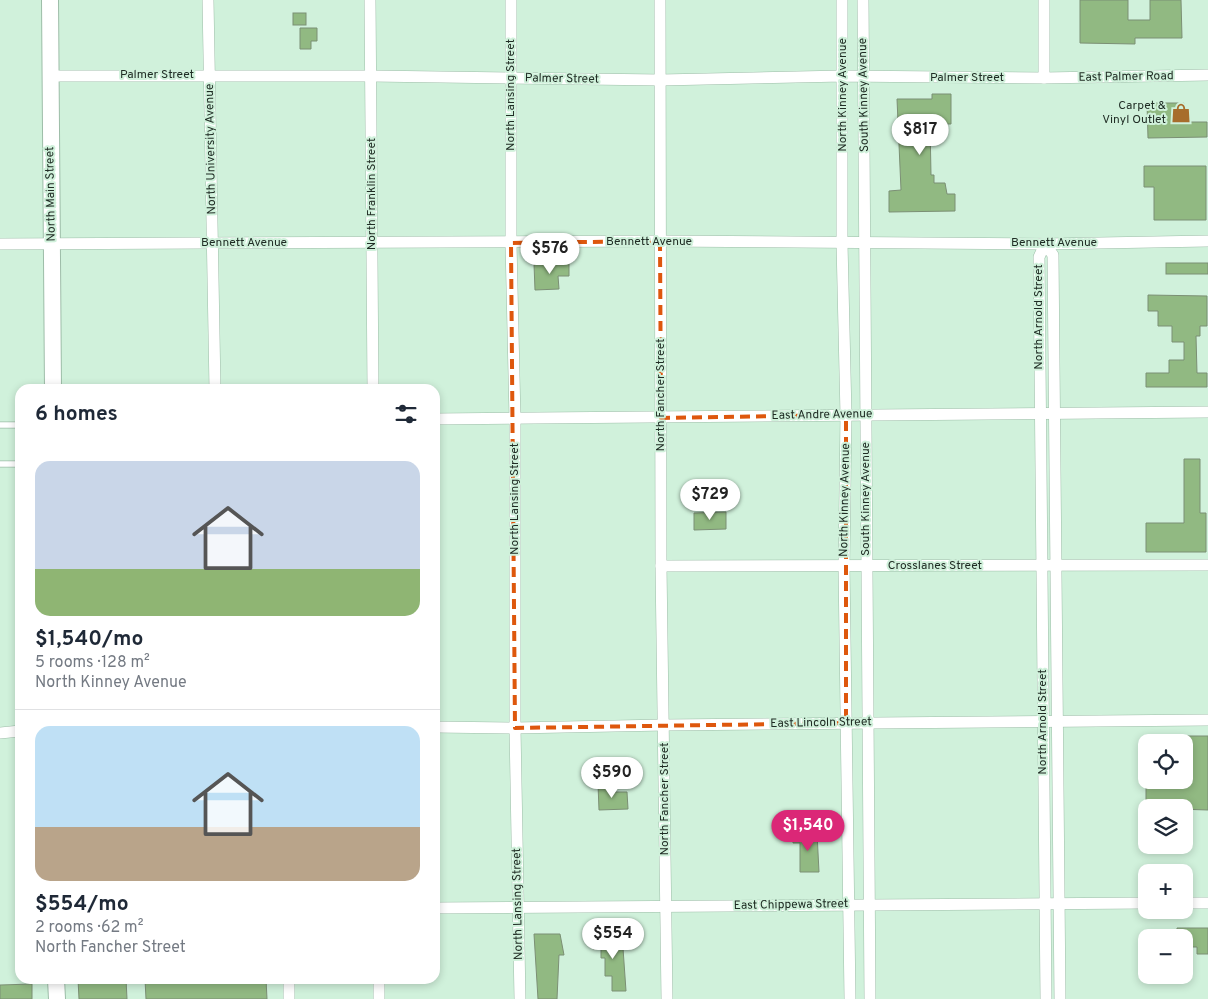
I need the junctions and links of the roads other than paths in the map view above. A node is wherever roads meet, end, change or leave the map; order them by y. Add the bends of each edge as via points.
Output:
1 (50, 0) edge
2 (208, 0) edge
3 (370, 0) edge
4 (511, 0) edge
5 (660, 0) edge
6 (842, 0) edge
7 (863, 0) edge
8 (1044, 0) edge
9 (210, 75) junction
10 (1208, 75) edge
11 (49, 76) junction
12 (371, 76) junction
13 (843, 76) junction
14 (864, 78) junction
15 (1044, 78) junction
16 (511, 79) junction
17 (661, 80) junction
18 (660, 241) junction
19 (1208, 241) edge
20 (866, 242) junction
21 (213, 243) junction
22 (511, 243) junction
23 (842, 243) junction
24 (0, 244) edge
25 (51, 244) junction
26 (372, 244) junction
27 (1045, 244) junction
28 (53, 384) edge
29 (215, 384) edge
30 (372, 384) edge
31 (1208, 412) edge
32 (865, 414) junction
33 (1056, 414) junction
34 (846, 415) junction
35 (1040, 415) junction
36 (515, 418) junction
37 (661, 418) junction
38 (440, 419) edge
39 (0, 425) edge
40 (15, 425) edge
41 (0, 464) edge
42 (15, 464) edge
43 (1042, 565) junction
44 (1056, 565) junction
45 (1208, 565) edge
46 (661, 566) junction
47 (844, 566) junction
48 (866, 566) junction
49 (1208, 720) edge
50 (1042, 721) junction
51 (1057, 721) junction
52 (846, 723) junction
53 (868, 723) junction
54 (665, 724) junction
55 (440, 727) edge
56 (515, 728) junction
57 (15, 732) edge
58 (0, 733) edge
59 (1045, 902) junction
60 (1060, 902) junction
61 (1138, 903) edge
62 (1193, 903) edge
63 (849, 904) junction
64 (869, 904) junction
65 (1208, 904) edge
66 (517, 906) junction
67 (666, 906) junction
68 (440, 908) edge
69 (56, 984) edge
70 (289, 984) edge
71 (379, 984) edge
72 (56, 999) edge
73 (289, 999) edge
74 (379, 999) edge
75 (520, 999) edge
76 (667, 999) edge
77 (850, 999) edge
78 (870, 999) edge
79 (1046, 999) edge
80 (1060, 999) edge

1 - 11 street, North Main Street
2 - 9 street, North University Avenue
3 - 12 street, North Franklin Street
4 - 16 street, North Lansing Street
5 - 17 street, North Fancher Street
6 - 13 street, North Kinney Avenue
7 - 14 street, South Kinney Avenue
8 - 15 street
9 - 11 street, Palmer Street
9 - 12 street, Palmer Street
9 - 21 street, North University Avenue
10 - 15 street, East Palmer Road
11 - 25 street, North Main Street
12 - 16 street, Palmer Street
12 - 26 street, North Franklin Street
13 - 14 street, Palmer Street
13 - 17 street, Palmer Street
13 - 23 street, North Kinney Avenue
14 - 15 street, Palmer Street
14 - 20 street, South Kinney Avenue
16 - 17 street, Palmer Street
16 - 22 street, North Lansing Street
17 - 18 street, North Fancher Street
18 - 22 street, Bennett Avenue
18 - 23 street, Bennett Avenue
18 - 37 street, North Fancher Street
19 - 27 street, Bennett Avenue
20 - 23 street, Bennett Avenue
20 - 27 street, Bennett Avenue
20 - 32 street, South Kinney Avenue
21 - 25 street, Bennett Avenue
21 - 26 street, Bennett Avenue
21 - 29 street, North University Avenue
22 - 26 street, Bennett Avenue
22 - 36 street, North Lansing Street
23 - 34 street, North Kinney Avenue
24 - 25 street, Bennett Avenue
25 - 28 street, North Main Street
26 - 30 street, North Franklin Street
27 - 33 street, North Arnold Street via 1053,255
27 - 35 street, North Arnold Street via 1039,257
31 - 33 street, East Andre Avenue
32 - 34 street, East Andre Avenue
32 - 35 street, East Andre Avenue
32 - 48 street, South Kinney Avenue
33 - 35 street, East Andre Avenue
33 - 44 street, North Arnold Street
34 - 37 street, East Andre Avenue
34 - 47 street, North Kinney Avenue
35 - 43 street, North Arnold Street
36 - 37 street, East Andre Avenue
36 - 38 street, East Andre Avenue
36 - 56 street, North Lansing Street
37 - 46 street, North Fancher Street
39 - 40 lane
41 - 42 lane
43 - 44 street, Crosslanes Street
43 - 48 street, Crosslanes Street
43 - 50 street, North Arnold Street
44 - 45 street, Crosslanes Street
44 - 51 street, North Arnold Street
46 - 47 street, Crosslanes Street
46 - 54 street, North Fancher Street
47 - 48 street, Crosslanes Street
47 - 52 street, North Kinney Avenue
48 - 53 street, South Kinney Avenue
49 - 51 street, East Lincoln Street
50 - 51 street, East Lincoln Street
50 - 53 street, East Lincoln Street
50 - 59 street, North Arnold Street
51 - 60 street, North Arnold Street
52 - 53 street, East Lincoln Street
52 - 54 street, East Lincoln Street
52 - 63 street, North Kinney Avenue
53 - 64 street, South Kinney Avenue
54 - 56 street, East Lincoln Street
54 - 67 street, North Fancher Street
55 - 56 street, East Lincoln Street
56 - 66 street, North Lansing Street
57 - 58 street
59 - 60 street, East Chippewa Street
59 - 64 street, East Chippewa Street
59 - 79 street, North Arnold Street
60 - 61 street, East Chippewa Street
60 - 80 street, North Arnold Street
62 - 65 street
63 - 64 street, East Chippewa Street
63 - 67 street, East Chippewa Street
63 - 77 street, North Kinney Avenue
64 - 78 street, South Kinney Avenue
66 - 67 street, East Chippewa Street
66 - 68 street, East Chippewa Street
66 - 75 street, North Lansing Street
67 - 76 street, North Fancher Street
69 - 72 street
70 - 73 street
71 - 74 street

